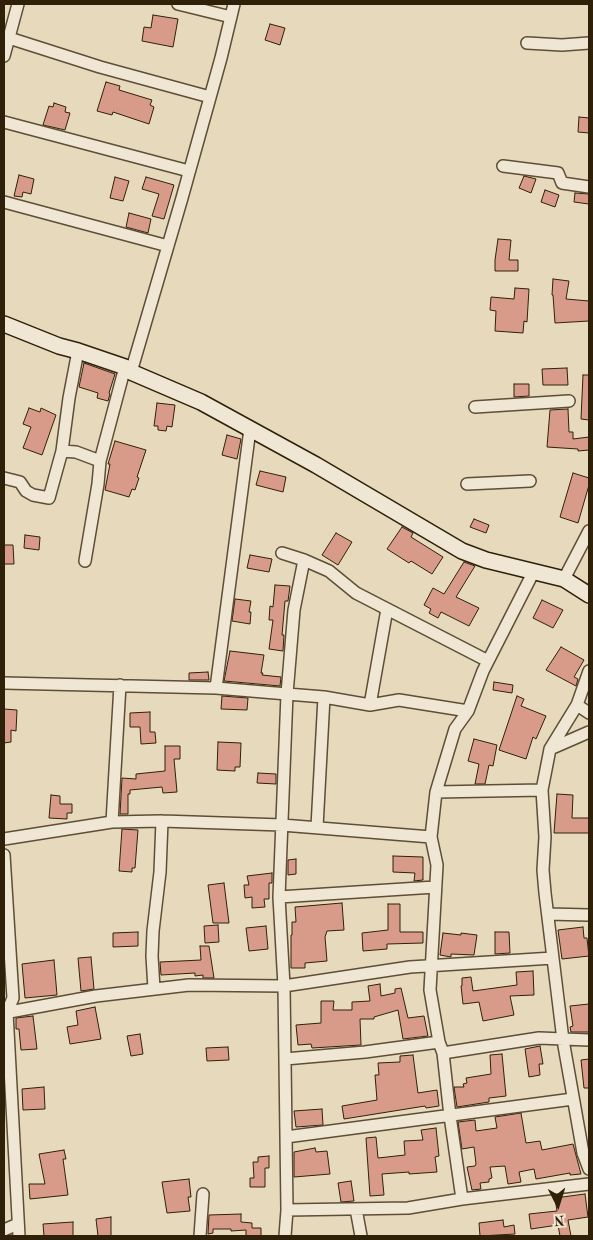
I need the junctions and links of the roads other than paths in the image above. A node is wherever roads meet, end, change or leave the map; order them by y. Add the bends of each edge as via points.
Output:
1 (18, 4) edge
2 (180, 4) edge
3 (234, 4) edge
4 (231, 17) junction
5 (8, 38) junction
6 (527, 43) dead end
7 (589, 43) edge
8 (4, 56) edge
9 (210, 96) junction
10 (4, 122) edge
11 (503, 166) dead end
12 (189, 171) junction
13 (589, 187) edge
14 (4, 202) edge
15 (168, 246) junction
16 (4, 324) edge
17 (78, 350) junction
18 (128, 369) junction
19 (569, 401) dead end
20 (475, 407) dead end
21 (250, 429) junction
22 (62, 451) junction
23 (100, 461) junction
24 (4, 478) edge
25 (530, 481) dead end
26 (467, 484) dead end
27 (589, 531) edge
28 (282, 553) dead end
29 (304, 560) junction
30 (85, 561) dead end
31 (534, 571) junction
32 (564, 579) junction
33 (589, 595) edge
34 (388, 610) junction
35 (488, 661) junction
36 (589, 671) edge
37 (4, 683) edge
38 (120, 685) junction
39 (216, 688) junction
40 (287, 694) junction
41 (324, 697) junction
42 (577, 705) junction
43 (370, 706) junction
44 (468, 711) junction
45 (589, 714) edge
46 (589, 732) edge
47 (550, 749) junction
48 (542, 790) junction
49 (436, 792) junction
50 (162, 821) junction
51 (112, 822) junction
52 (282, 824) junction
53 (316, 827) junction
54 (431, 837) junction
55 (4, 839) edge
56 (4, 855) edge
57 (434, 887) junction
58 (279, 897) junction
59 (548, 914) junction
60 (589, 915) edge
61 (553, 958) junction
62 (431, 965) junction
63 (284, 986) junction
64 (154, 989) junction
65 (5, 1012) edge
66 (563, 1040) junction
67 (589, 1040) edge
68 (441, 1048) junction
69 (284, 1059) junction
70 (574, 1099) junction
71 (450, 1116) junction
72 (286, 1136) junction
73 (589, 1170) edge
74 (589, 1184) edge
75 (203, 1194) dead end
76 (462, 1199) junction
77 (356, 1209) junction
78 (287, 1210) junction
79 (18, 1224) junction
80 (4, 1230) edge
81 (18, 1236) edge
82 (200, 1236) edge
83 (285, 1236) edge
84 (361, 1236) edge

1 - 5 street
2 - 4 street
3 - 4 street
4 - 9 street
5 - 8 street
5 - 9 street via 100,68
6 - 7 street
9 - 12 street
10 - 12 street
11 - 13 street via 558,173 562,183
12 - 15 street
14 - 15 street
15 - 18 street
16 - 17 street via 59,346
17 - 18 street
17 - 22 street
18 - 21 street via 201,402
18 - 23 street
19 - 20 street
21 - 31 street via 462,551
21 - 39 street
22 - 23 street via 76,452
22 - 24 street via 49,498 33,495 20,482
23 - 30 street
25 - 26 street
27 - 32 street
28 - 29 street
29 - 34 street via 329,571 356,594
29 - 40 street via 294,610
31 - 32 street
31 - 35 street
32 - 33 street
34 - 35 street
34 - 43 street
35 - 44 street
36 - 42 street
37 - 38 street
38 - 39 street
38 - 51 street
39 - 40 street
40 - 41 street
40 - 52 street
41 - 43 street
41 - 53 street
42 - 45 street
42 - 47 street
43 - 44 street via 399,700
44 - 49 street via 455,729
46 - 47 street
47 - 48 street
48 - 49 street
48 - 59 street via 543,870
49 - 54 street
50 - 51 street
50 - 52 street
50 - 64 street via 153,930
51 - 55 street
52 - 53 street
52 - 58 street
53 - 54 street
54 - 57 street via 437,865
56 - 65 street via 14,998
57 - 58 street
57 - 62 street
58 - 63 street
59 - 60 street
59 - 61 street
61 - 62 street
61 - 66 street
62 - 63 street
62 - 68 street via 430,990
63 - 64 street via 189,985
63 - 69 street
64 - 65 street
65 - 79 street
66 - 67 street
66 - 68 street via 540,1038
66 - 70 street
68 - 69 street
68 - 71 street
69 - 72 street
70 - 71 street
70 - 73 street
71 - 72 street
71 - 76 street
72 - 78 street
74 - 76 street
75 - 82 street
76 - 77 street via 408,1208
77 - 78 street
77 - 84 street
78 - 83 street
79 - 80 street
79 - 81 street

